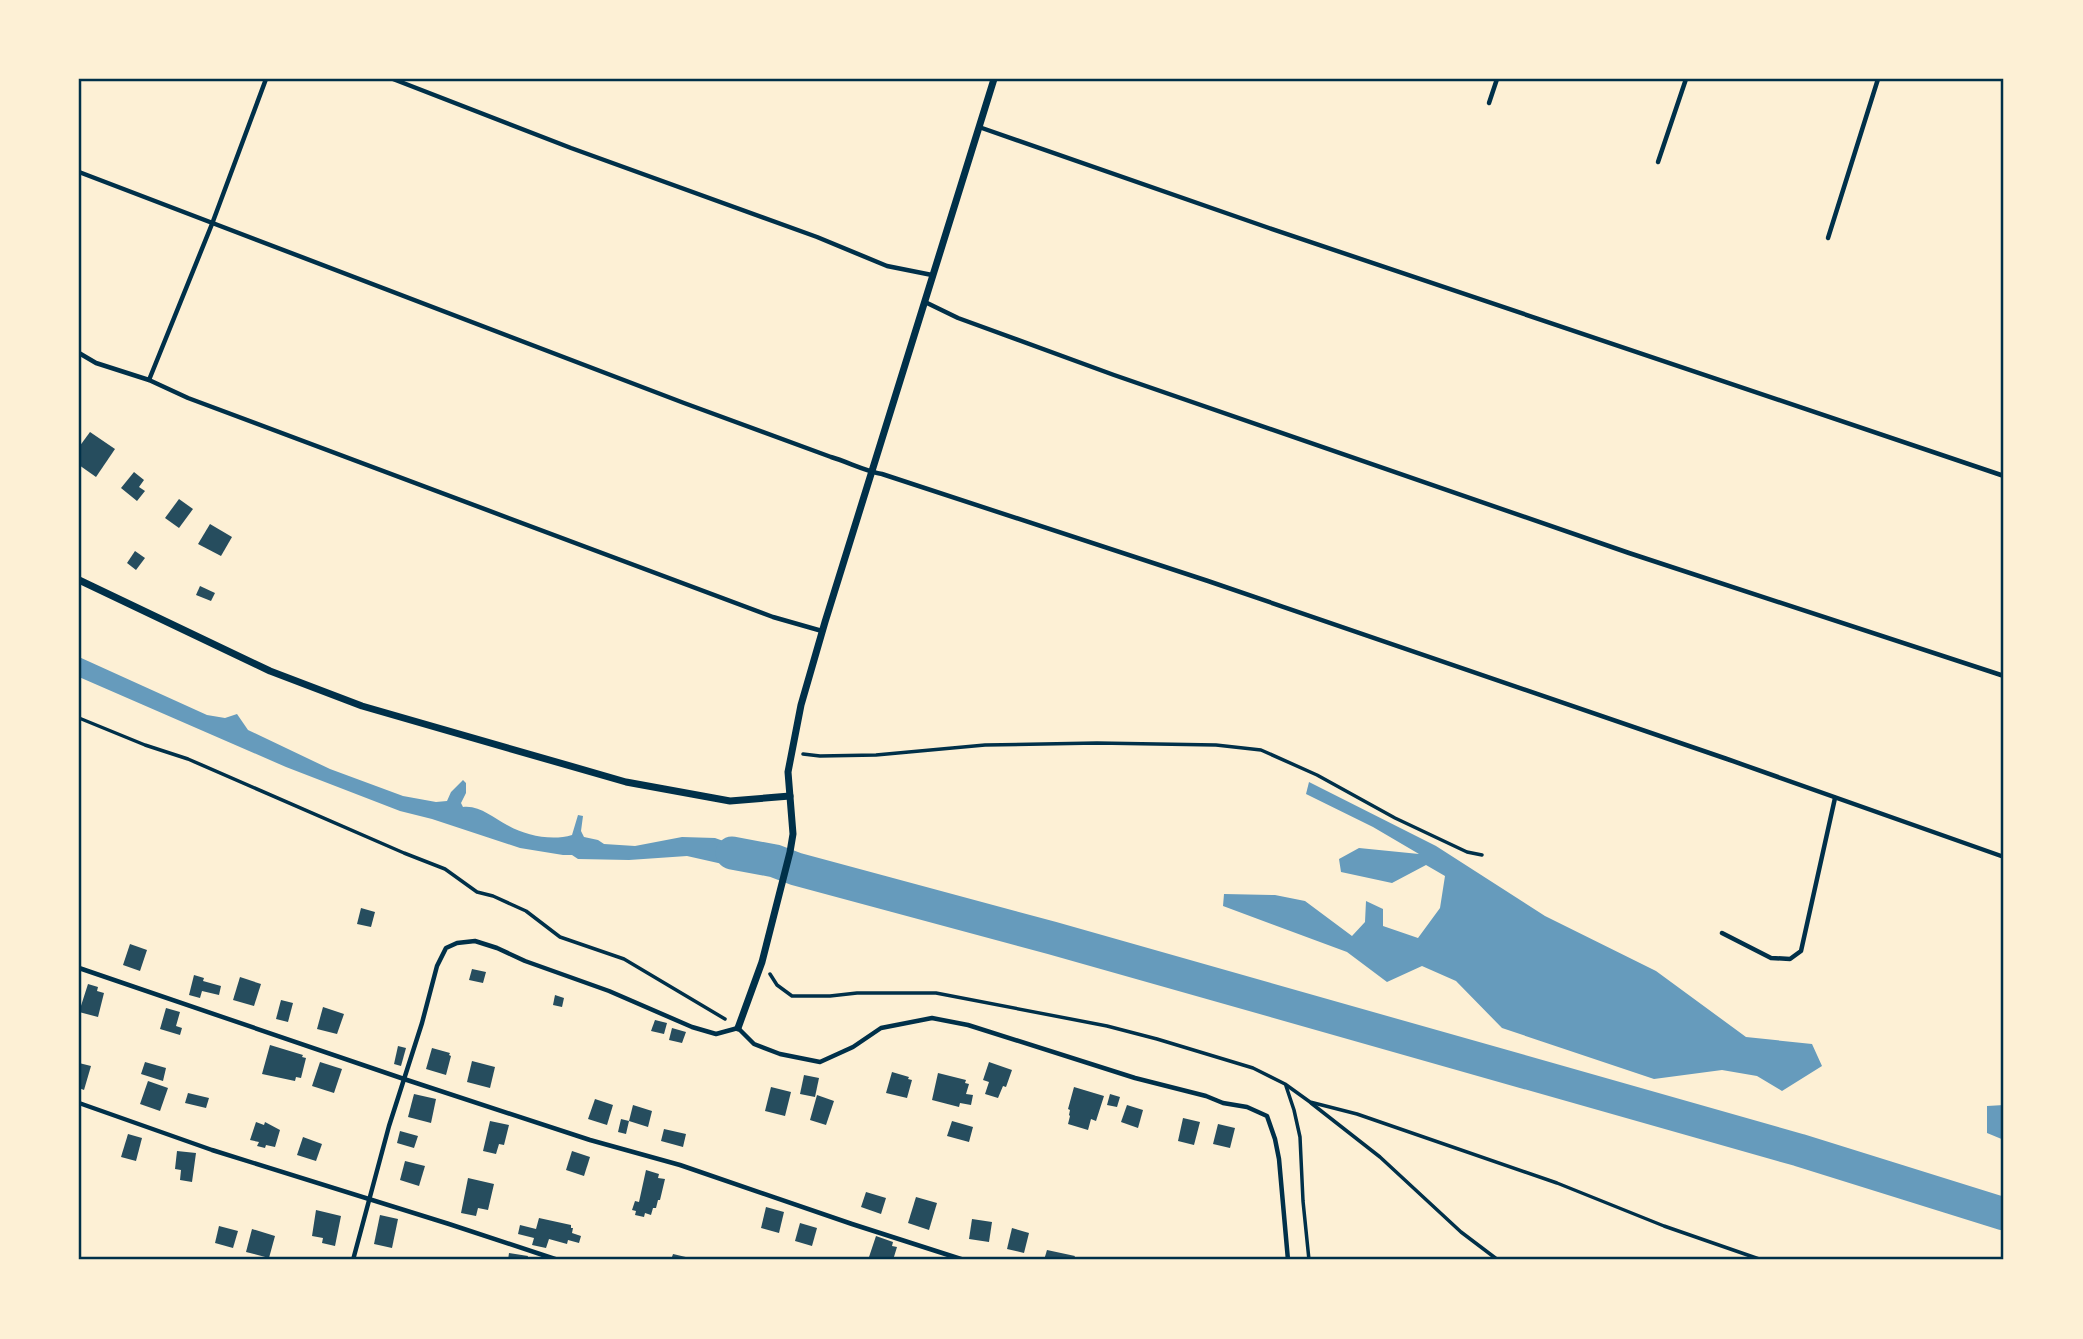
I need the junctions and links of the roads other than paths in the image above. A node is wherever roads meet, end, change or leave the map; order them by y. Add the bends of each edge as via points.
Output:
1 (266, 79) edge
2 (393, 79) edge
3 (994, 79) edge
4 (1497, 79) edge
5 (1686, 79) edge
6 (1878, 79) edge
7 (1489, 103) dead end
8 (979, 128) junction
9 (1658, 162) dead end
10 (79, 172) edge
11 (212, 224) junction
12 (1828, 238) dead end
13 (932, 275) junction
14 (924, 301) junction
15 (79, 353) edge
16 (149, 380) junction
17 (871, 472) junction
18 (2004, 476) edge
19 (79, 580) edge
20 (822, 631) junction
21 (2004, 676) edge
22 (790, 796) junction
23 (1835, 797) junction
24 (2004, 857) edge
25 (1722, 933) dead end
26 (79, 968) edge
27 (738, 1028) junction
28 (404, 1079) junction
29 (79, 1103) edge
30 (370, 1199) junction
31 (353, 1260) edge
32 (558, 1260) edge
33 (964, 1260) edge
34 (1289, 1260) edge

1 - 11 lane
2 - 13 lane via 887,265
3 - 8 street
4 - 7 lane
5 - 9 lane
6 - 12 lane
8 - 13 street
8 - 18 lane
10 - 11 lane
11 - 16 lane
11 - 17 lane
13 - 14 street
14 - 17 street
14 - 21 lane via 958,318 1114,375 1655,562
15 - 16 lane
16 - 20 lane via 560,538
17 - 20 street
17 - 23 lane via 1076,537
19 - 22 street via 270,671 362,706 626,782 730,801
20 - 22 street via 788,772
22 - 27 street via 790,852 762,962
23 - 24 lane
23 - 25 lane via 1801,951 1790,959 1771,958
26 - 28 lane
27 - 28 lane via 716,1034 692,1027 497,948 475,941 457,943 446,948 437,966
27 - 34 lane via 754,1044 780,1055 820,1062 881,1028 932,1018 1247,1107 1267,1116 1275,1139
28 - 30 lane
28 - 33 lane
29 - 30 lane
30 - 31 lane
30 - 32 lane

